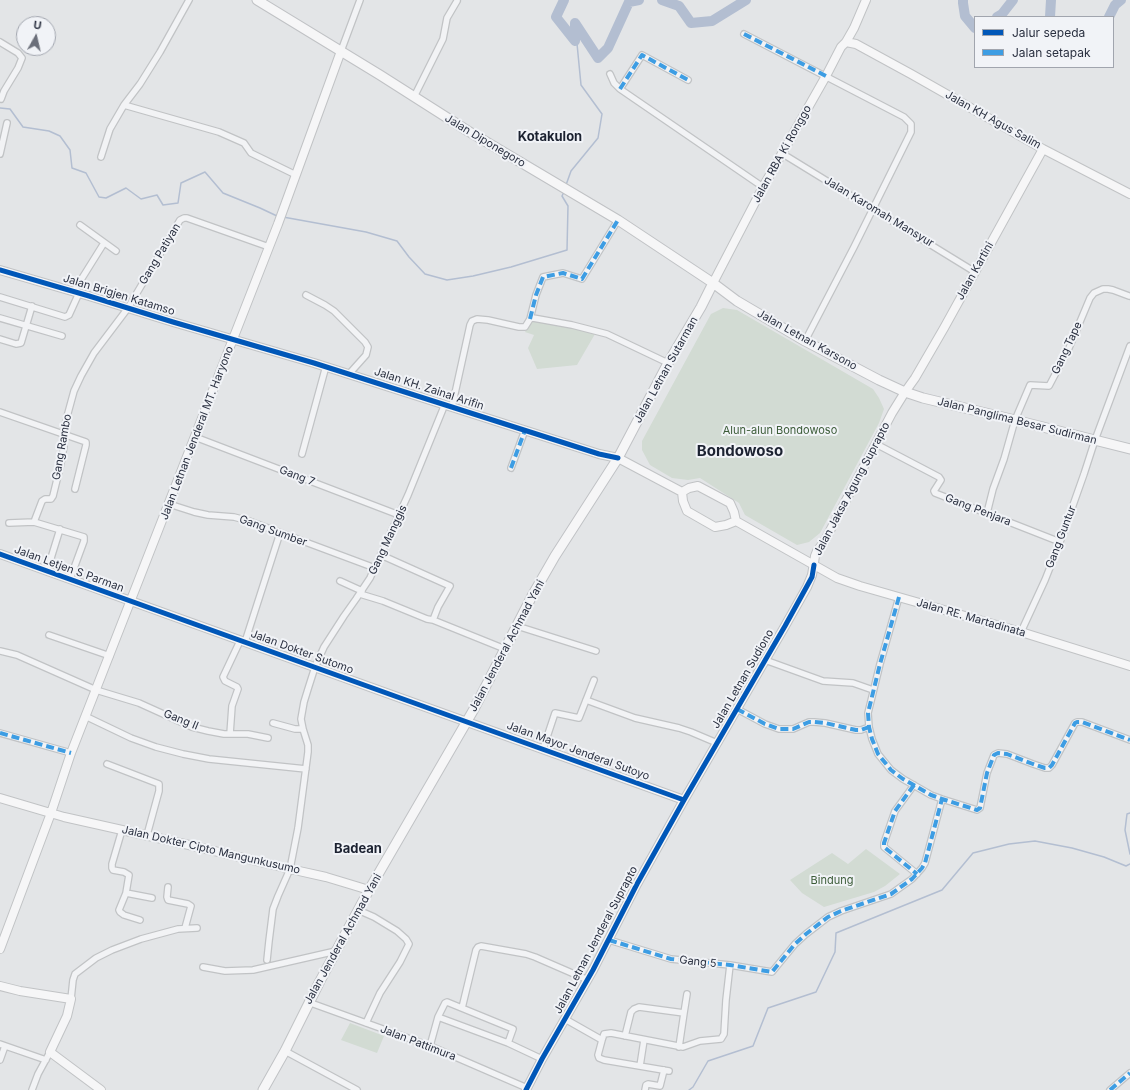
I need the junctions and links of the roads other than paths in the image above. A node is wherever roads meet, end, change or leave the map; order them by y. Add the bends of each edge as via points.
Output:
1 (189, 0) edge
2 (257, 0) edge
3 (360, 0) edge
4 (866, 0) edge
5 (457, 1) dead end
6 (854, 28) junction
7 (744, 34) dead end
8 (0, 42) edge
9 (846, 42) junction
10 (856, 44) junction
11 (341, 52) junction
12 (610, 74) dead end
13 (826, 76) junction
14 (688, 80) dead end
15 (620, 89) junction
16 (414, 97) junction
17 (1, 99) dead end
18 (124, 105) junction
19 (7, 123) dead end
20 (2, 141) edge
21 (1043, 149) junction
22 (0, 154) edge
23 (783, 154) junction
24 (101, 157) dead end
25 (296, 175) junction
26 (764, 187) junction
27 (1130, 194) edge
28 (873, 208) junction
29 (618, 220) junction
30 (80, 225) dead end
31 (104, 243) junction
32 (269, 247) junction
33 (116, 251) dead end
34 (0, 270) edge
35 (975, 272) junction
36 (713, 282) junction
37 (76, 292) junction
38 (306, 295) dead end
39 (1130, 295) edge
40 (0, 297) edge
41 (32, 306) junction
42 (128, 308) junction
43 (0, 318) edge
44 (530, 319) junction
45 (26, 325) junction
46 (62, 336) dead end
47 (0, 339) edge
48 (233, 339) junction
49 (805, 341) junction
50 (1130, 346) edge
51 (668, 363) junction
52 (326, 366) junction
53 (349, 374) junction
54 (904, 392) junction
55 (449, 406) junction
56 (892, 412) joint
57 (1, 415) edge
58 (1015, 420) junction
59 (525, 430) junction
60 (63, 434) junction
61 (195, 437) junction
62 (1095, 440) junction
63 (876, 444) junction
64 (1130, 449) edge
65 (302, 454) dead end
66 (618, 458) junction
67 (511, 468) dead end
68 (75, 489) dead end
69 (682, 492) junction
70 (169, 504) junction
71 (987, 513) junction
72 (399, 515) junction
73 (736, 521) junction
74 (34, 522) junction
75 (9, 523) dead end
76 (60, 529) junction
77 (280, 533) junction
78 (1060, 542) junction
79 (0, 554) edge
80 (381, 555) junction
81 (814, 565) junction
82 (375, 568) junction
83 (47, 571) junction
84 (70, 580) junction
85 (340, 581) dead end
86 (361, 593) junction
87 (899, 597) junction
88 (130, 602) junction
89 (433, 620) junction
90 (517, 626) junction
91 (1021, 632) junction
92 (49, 635) dead end
93 (242, 641) junction
94 (505, 649) junction
95 (0, 651) edge
96 (596, 651) dead end
97 (110, 656) junction
98 (765, 660) junction
99 (1130, 666) edge
100 (315, 668) junction
101 (594, 680) dead end
102 (96, 690) junction
103 (873, 690) junction
104 (586, 700) junction
105 (737, 709) junction
106 (85, 716) junction
107 (466, 721) junction
108 (273, 724) dead end
109 (869, 727) junction
110 (303, 728) junction
111 (0, 733) edge
112 (230, 734) junction
113 (268, 738) dead end
114 (1130, 740) edge
115 (717, 743) junction
116 (543, 749) junction
117 (71, 753) junction
118 (107, 764) dead end
119 (306, 769) junction
120 (914, 785) junction
121 (0, 798) edge
122 (942, 799) junction
123 (684, 800) junction
124 (51, 813) junction
125 (122, 830) junction
126 (146, 835) junction
127 (290, 868) junction
128 (917, 874) junction
129 (168, 887) dead end
130 (369, 890) junction
131 (126, 893) junction
132 (152, 898) dead end
133 (358, 910) junction
134 (140, 920) dead end
135 (185, 928) junction
136 (197, 928) dead end
137 (609, 940) junction
138 (0, 949) edge
139 (334, 955) junction
140 (268, 960) dead end
141 (730, 965) junction
142 (204, 967) dead end
143 (588, 980) junction
144 (0, 986) edge
145 (687, 994) dead end
146 (71, 999) junction
147 (308, 1002) junction
148 (462, 1008) junction
149 (684, 1013) junction
150 (438, 1017) junction
151 (565, 1019) junction
152 (366, 1023) junction
153 (625, 1036) junction
154 (602, 1040) junction
155 (644, 1040) junction
156 (508, 1043) junction
157 (3, 1045) edge
158 (430, 1046) junction
159 (678, 1047) junction
160 (285, 1051) junction
161 (50, 1052) junction
162 (542, 1059) junction
163 (0, 1060) edge
164 (46, 1060) junction
165 (640, 1066) junction
166 (1130, 1073) edge
167 (526, 1089) edge
168 (32, 1090) edge
169 (101, 1090) edge
170 (264, 1090) edge
171 (357, 1090) edge
172 (645, 1090) edge
173 (1110, 1090) edge

1 - 18 street via 140,84
2 - 11 main road, Jalan Diponegoro
3 - 11 street
4 - 6 street, Jalan RBA Ki Ronggo
5 - 16 street via 447,18 443,39
6 - 9 street, Jalan RBA Ki Ronggo
6 - 10 street
7 - 13 street
8 - 17 street via 18,52 22,58
9 - 10 street, Jalan KH Agus Salim
9 - 13 street, Jalan RBA Ki Ronggo
10 - 21 street, Jalan KH Agus Salim
11 - 16 main road, Jalan Diponegoro
11 - 25 street, Jalan Letnan Jenderal MT. Haryono
12 - 15 street
13 - 23 street, Jalan RBA Ki Ronggo
13 - 28 street via 904,117 911,124 911,132
14 - 15 street via 642,55
15 - 26 street
16 - 29 main road, Jalan Diponegoro
18 - 24 street via 110,129
18 - 25 street via 219,132 244,143 251,153
19 - 20 street
20 - 22 street
21 - 27 street, Jalan KH Agus Salim
21 - 35 street, Jalan Kartini
23 - 26 street, Jalan RBA Ki Ronggo
23 - 28 street, Jalan Karomah Mansyur
25 - 32 street, Jalan Letnan Jenderal MT. Haryono
26 - 36 street, Jalan RBA Ki Ronggo
28 - 35 street, Jalan Karomah Mansyur
28 - 49 street
29 - 36 main road, Jalan Diponegoro
29 - 44 street via 582,279 563,273 543,277
30 - 31 street
31 - 33 street
31 - 37 street
32 - 42 street, Gang Patiyan via 187,218 182,219
32 - 48 street, Jalan Letnan Jenderal MT. Haryono
34 - 37 street, Jalan Brigjen Katamso
35 - 54 street, Jalan Kartini via 915,378
36 - 49 main road, Jalan Letnan Karsono via 737,301
36 - 51 main road, Jalan Letnan Sutarman
37 - 41 street via 69,315 66,317
37 - 42 street, Jalan Brigjen Katamso
38 - 53 street via 334,311 368,347 366,355
39 - 58 street, Gang Tape via 1108,289 1092,295 1049,386 1030,385
40 - 41 street
41 - 45 street
42 - 48 street, Jalan Brigjen Katamso
42 - 60 street, Gang Rambo via 87,364 74,391
43 - 45 street
44 - 51 street via 572,325 607,334
44 - 55 street, Gang Manggis via 522,328 480,319 472,321
45 - 46 street
45 - 47 street via 21,343
48 - 52 street, Jalan KH. Zainal Arifin
48 - 61 street, Jalan Letnan Jenderal MT. Haryono
49 - 54 main road, Jalan Letnan Karsono
50 - 62 street, Gang Guntur
51 - 66 main road, Jalan Letnan Sutarman
52 - 53 street, Jalan KH. Zainal Arifin
52 - 65 street
53 - 55 street, Jalan KH. Zainal Arifin
54 - 56 street, Jalan Kartini
54 - 58 main road, Jalan Panglima Besar Sudirman
55 - 59 street, Jalan KH. Zainal Arifin
55 - 72 street, Gang Manggis
56 - 63 street, Jalan Jaksa Agung Suprapto
57 - 60 street
58 - 62 main road, Jalan Panglima Besar Sudirman
58 - 71 street
59 - 66 street, Jalan KH. Zainal Arifin
59 - 67 street
60 - 68 street via 84,440 86,443
60 - 74 street, Gang Rambo via 63,452 53,496 52,499 42,501
61 - 70 street, Jalan Letnan Jenderal MT. Haryono
61 - 72 street, Gang 7
62 - 64 main road, Jalan Panglima Besar Sudirman
62 - 78 street, Gang Guntur
63 - 71 street, Gang Penjara via 940,477 935,493
63 - 81 street, Jalan Jaksa Agung Suprapto via 817,551
66 - 69 street, Jalan KH. Zainal Arifin
66 - 90 main road, Jalan Jenderal Achmad Yani via 555,556
69 - 73 street via 698,486 730,503
69 - 73 street via 687,511 715,527
70 - 77 street, Gang Sumber via 208,515 249,521
70 - 88 street, Jalan Letnan Jenderal MT. Haryono
71 - 78 street, Gang Penjara
72 - 80 street, Gang Manggis
73 - 81 street, Jalan RE. Martadinata
74 - 75 street
74 - 76 street
76 - 83 street
76 - 84 street via 85,538
77 - 82 street, Gang Sumber
77 - 93 street
78 - 91 street, Gang Guntur
79 - 83 street, Jalan Letjen S Parman
80 - 82 street, Gang Manggis
80 - 89 street via 450,586
81 - 87 street, Jalan RE. Martadinata via 837,578
81 - 98 street, Jalan Letnan Sudiono via 807,587
82 - 86 street, Gang Manggis
83 - 84 street, Jalan Letjen S Parman
84 - 88 street, Jalan Letjen S Parman
85 - 86 street
86 - 89 street
86 - 100 street, Gang Manggis via 324,647
87 - 91 street, Jalan RE. Martadinata
87 - 103 street
88 - 93 street, Jalan Dokter Sutomo
88 - 97 street, Jalan Letnan Jenderal MT. Haryono
89 - 94 street
90 - 94 main road, Jalan Jenderal Achmad Yani
90 - 96 street
91 - 99 street, Jalan RE. Martadinata
92 - 97 street
93 - 100 street, Jalan Dokter Sutomo
93 - 112 street via 223,677 238,689 232,706
94 - 107 main road, Jalan Jenderal Achmad Yani
95 - 102 street, Gang II via 17,655
97 - 102 street, Jalan Letnan Jenderal MT. Haryono
98 - 103 street via 823,681 853,683
98 - 105 street, Jalan Letnan Sudiono
100 - 107 street, Jalan Dokter Sutomo
100 - 110 street, Gang Manggis via 303,709
101 - 104 street
102 - 106 street, Jalan Letnan Jenderal MT. Haryono
102 - 112 street, Gang II via 139,703 192,726
103 - 109 street via 868,713
104 - 115 street via 635,718 679,728
104 - 116 street via 579,718 555,713
105 - 109 street via 779,729 793,729 809,722 856,730
105 - 115 street, Jalan Letnan Sudiono
106 - 117 street, Jalan Letnan Jenderal MT. Haryono
106 - 119 street via 156,748 209,759
107 - 116 street, Jalan Mayor Jenderal Sutoyo
107 - 130 main road, Jalan Jenderal Achmad Yani
108 - 110 street via 295,729
109 - 120 street via 878,754 892,770
110 - 119 street, Gang Manggis via 308,744
111 - 117 street
112 - 113 street, Gang II
114 - 122 street via 1077,722 1049,768 1007,754 994,755 980,808 977,810
115 - 123 street, Jalan Letnan Sudiono
116 - 123 street, Jalan Mayor Jenderal Sutoyo
117 - 124 street, Jalan Letnan Jenderal MT. Haryono
118 - 126 street via 158,784 159,791
119 - 127 street, Gang Manggis
120 - 122 street
120 - 128 street via 895,811 884,847
121 - 124 street, Jalan Dokter Cipto Mangunkusumo
122 - 128 street via 925,863
123 - 137 street, Jalan Letnan Jenderal Suprapto
124 - 125 street, Jalan Dokter Cipto Mangunkusumo
124 - 138 street, Jalan Letnan Jenderal MT. Haryono
125 - 126 street, Jalan Dokter Cipto Mangunkusumo
125 - 131 street via 111,867 129,875
126 - 127 street, Jalan Dokter Cipto Mangunkusumo
127 - 130 street, Jalan Dokter Cipto Mangunkusumo
127 - 140 street, Gang Manggis via 273,909
128 - 141 street, Gang 5 via 890,894 828,917 795,944 772,972
129 - 135 street via 168,900 190,906
130 - 133 main road, Jalan Jenderal Achmad Yani
131 - 132 street
131 - 134 street via 120,912
133 - 139 main road, Jalan Jenderal Achmad Yani
133 - 152 street via 397,931 409,944 380,993
135 - 136 street
135 - 146 street via 125,944 96,958 75,974
137 - 141 street, Gang 5 via 670,959
137 - 143 street, Jalan Letnan Jenderal Suprapto
139 - 142 street via 253,970 225,971
139 - 147 main road, Jalan Jenderal Achmad Yani
141 - 159 street via 723,1036
143 - 148 street via 526,954 481,946 476,950
143 - 151 street, Jalan Letnan Jenderal Suprapto
144 - 146 street
145 - 149 street
146 - 161 street
147 - 152 street, Jalan Pattimura
147 - 160 main road, Jalan Jenderal Achmad Yani
148 - 150 street via 447,1002
148 - 156 street via 513,1029
149 - 153 street via 639,1007 631,1012
149 - 159 street
150 - 156 street
150 - 158 street
151 - 154 street
151 - 162 street, Jalan Letnan Jenderal Suprapto
152 - 158 street, Jalan Pattimura
153 - 154 street via 607,1033
153 - 155 street
154 - 165 street via 599,1058
155 - 159 street
155 - 165 street
156 - 162 street
157 - 163 street
157 - 164 street
158 - 167 street, Jalan Pattimura
160 - 170 main road, Jalan Jenderal Achmad Yani
160 - 171 street
161 - 164 street
161 - 169 street
162 - 167 street, Jalan Letnan Jenderal Suprapto
164 - 168 street
165 - 172 street via 667,1070 660,1086 648,1084
166 - 173 street

